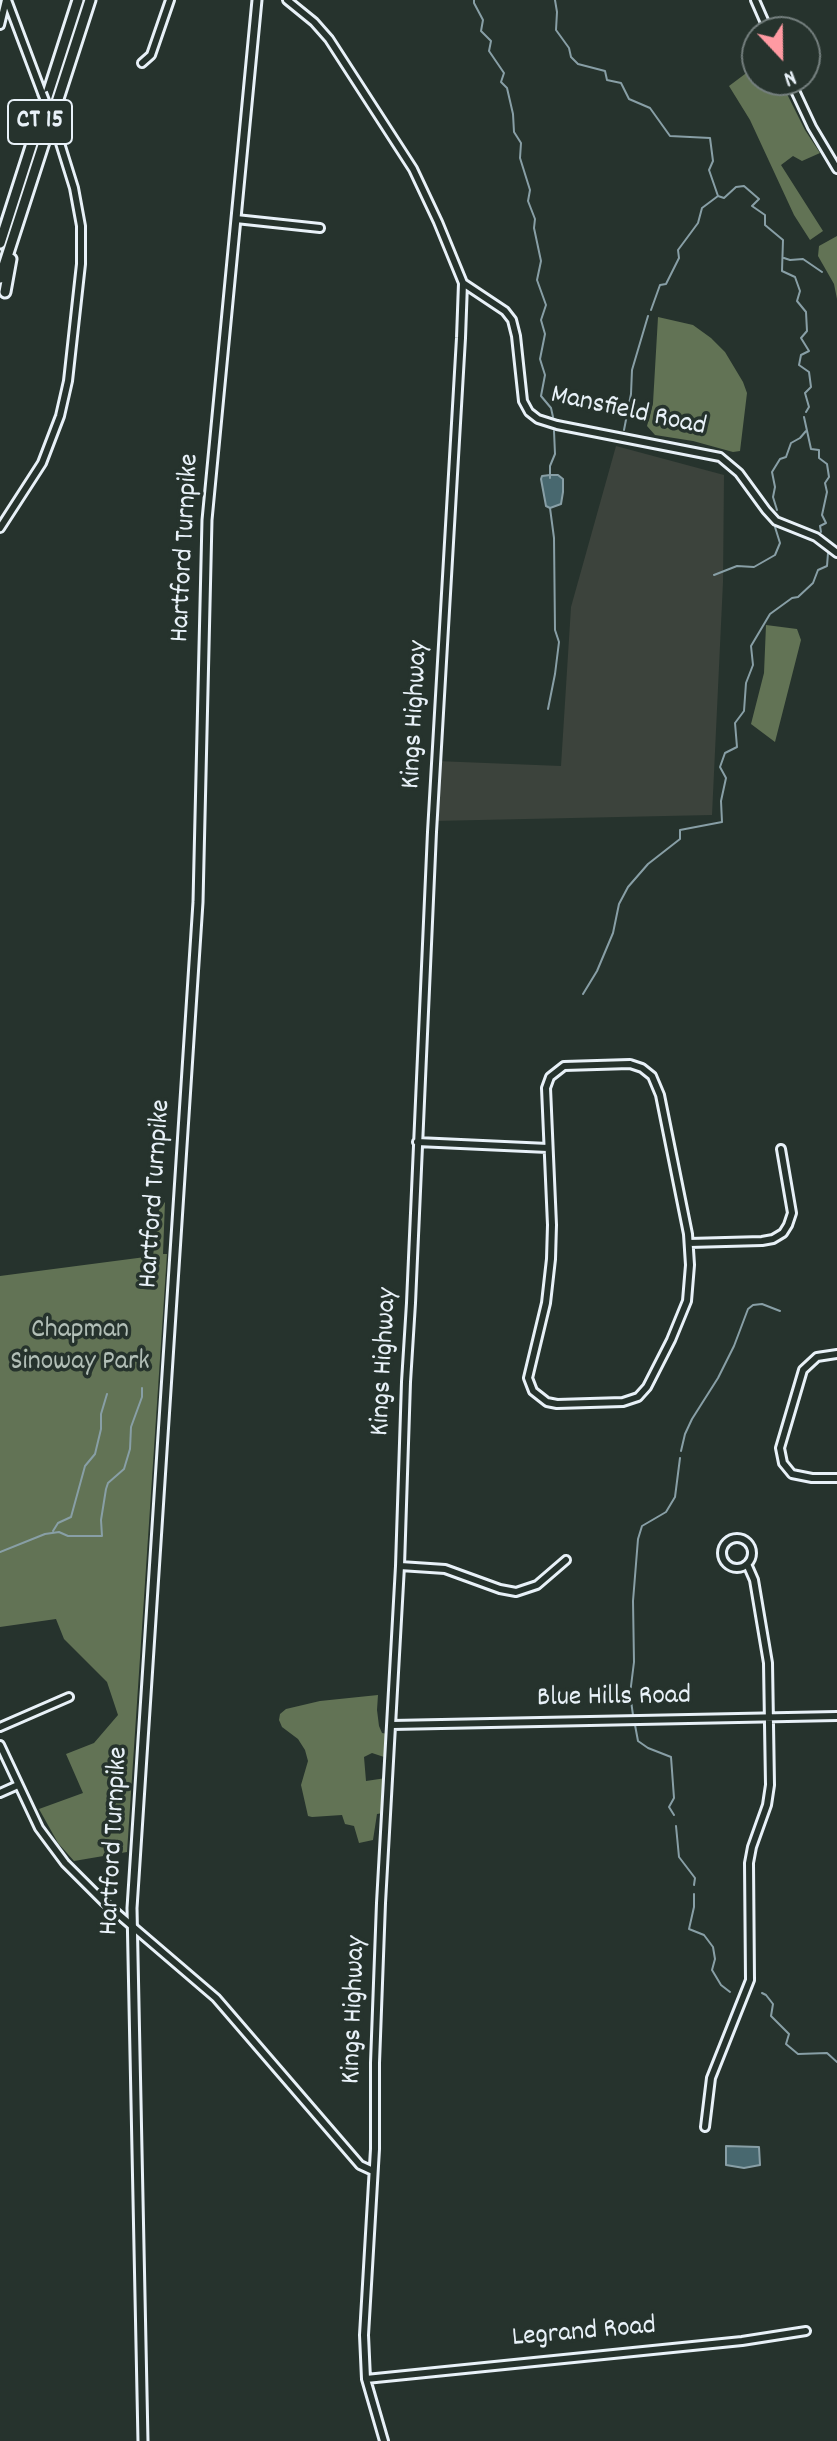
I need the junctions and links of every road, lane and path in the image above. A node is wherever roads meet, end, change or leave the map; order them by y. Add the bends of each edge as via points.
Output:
1 (7, 0) edge
2 (78, 0) edge
3 (90, 0) edge
4 (170, 0) edge
5 (257, 0) edge
6 (287, 0) edge
7 (0, 25) edge
8 (142, 63) dead end
9 (797, 96) edge
10 (837, 169) edge
11 (236, 219) junction
12 (17, 227) junction
13 (320, 228) dead end
14 (0, 243) edge
15 (0, 278) edge
16 (463, 283) junction
17 (5, 292) dead end
18 (0, 528) edge
19 (837, 553) edge
20 (417, 1142) junction
21 (548, 1148) junction
22 (781, 1149) dead end
23 (689, 1243) junction
24 (837, 1354) edge
25 (837, 1478) edge
26 (566, 1560) dead end
27 (747, 1564) junction
28 (400, 1566) junction
29 (69, 1697) dead end
30 (837, 1716) edge
31 (768, 1717) junction
32 (392, 1725) junction
33 (0, 1727) edge
34 (0, 1745) edge
35 (18, 1785) junction
36 (0, 1793) edge
37 (131, 1924) junction
38 (705, 2127) dead end
39 (373, 2171) junction
40 (806, 2331) dead end
41 (366, 2379) junction
42 (143, 2441) edge
43 (384, 2441) edge

1 - 7 street
1 - 18 street, bridge via 74,188 81,264 60,416 42,463
2 - 14 highway, CT 15
3 - 12 highway, CT 15
4 - 8 street via 151,55
5 - 11 main road, Hartford Turnpike
6 - 16 street via 329,39 413,169
9 - 10 street
11 - 13 street
11 - 37 main road, Hartford Turnpike via 207,520 198,902
12 - 15 highway, CT 15
12 - 17 highway
16 - 19 street, Mansfield Road via 512,320 523,401 538,419 720,457 776,521 816,537
16 - 20 street, Kings Highway
20 - 21 street
20 - 28 street, Kings Highway
21 - 23 street via 545,1093 554,1073 572,1065 642,1068 658,1088
21 - 23 street via 551,1259 528,1378 539,1398 557,1404 623,1402 644,1392 685,1307
22 - 23 street via 792,1213 783,1233 762,1241
24 - 25 street via 817,1357 803,1370 780,1448 792,1474
26 - 28 street via 537,1585 516,1592 445,1569
27 - 27 street via 752,1551 748,1542 734,1539 725,1544 723,1558 729,1566
27 - 31 street via 768,1663
28 - 32 street, Kings Highway
29 - 33 street
30 - 31 street, Blue Hills Road
31 - 32 street, Blue Hills Road
31 - 38 street via 769,1795 749,1874 750,1980 711,2078
32 - 39 street, Kings Highway
34 - 35 street
35 - 36 street
35 - 37 street via 53,1849
37 - 39 street via 216,1998 360,2165
37 - 42 main road, Hartford Turnpike
39 - 41 street, Kings Highway
40 - 41 street, Legrand Road
41 - 43 street, Kings Highway

